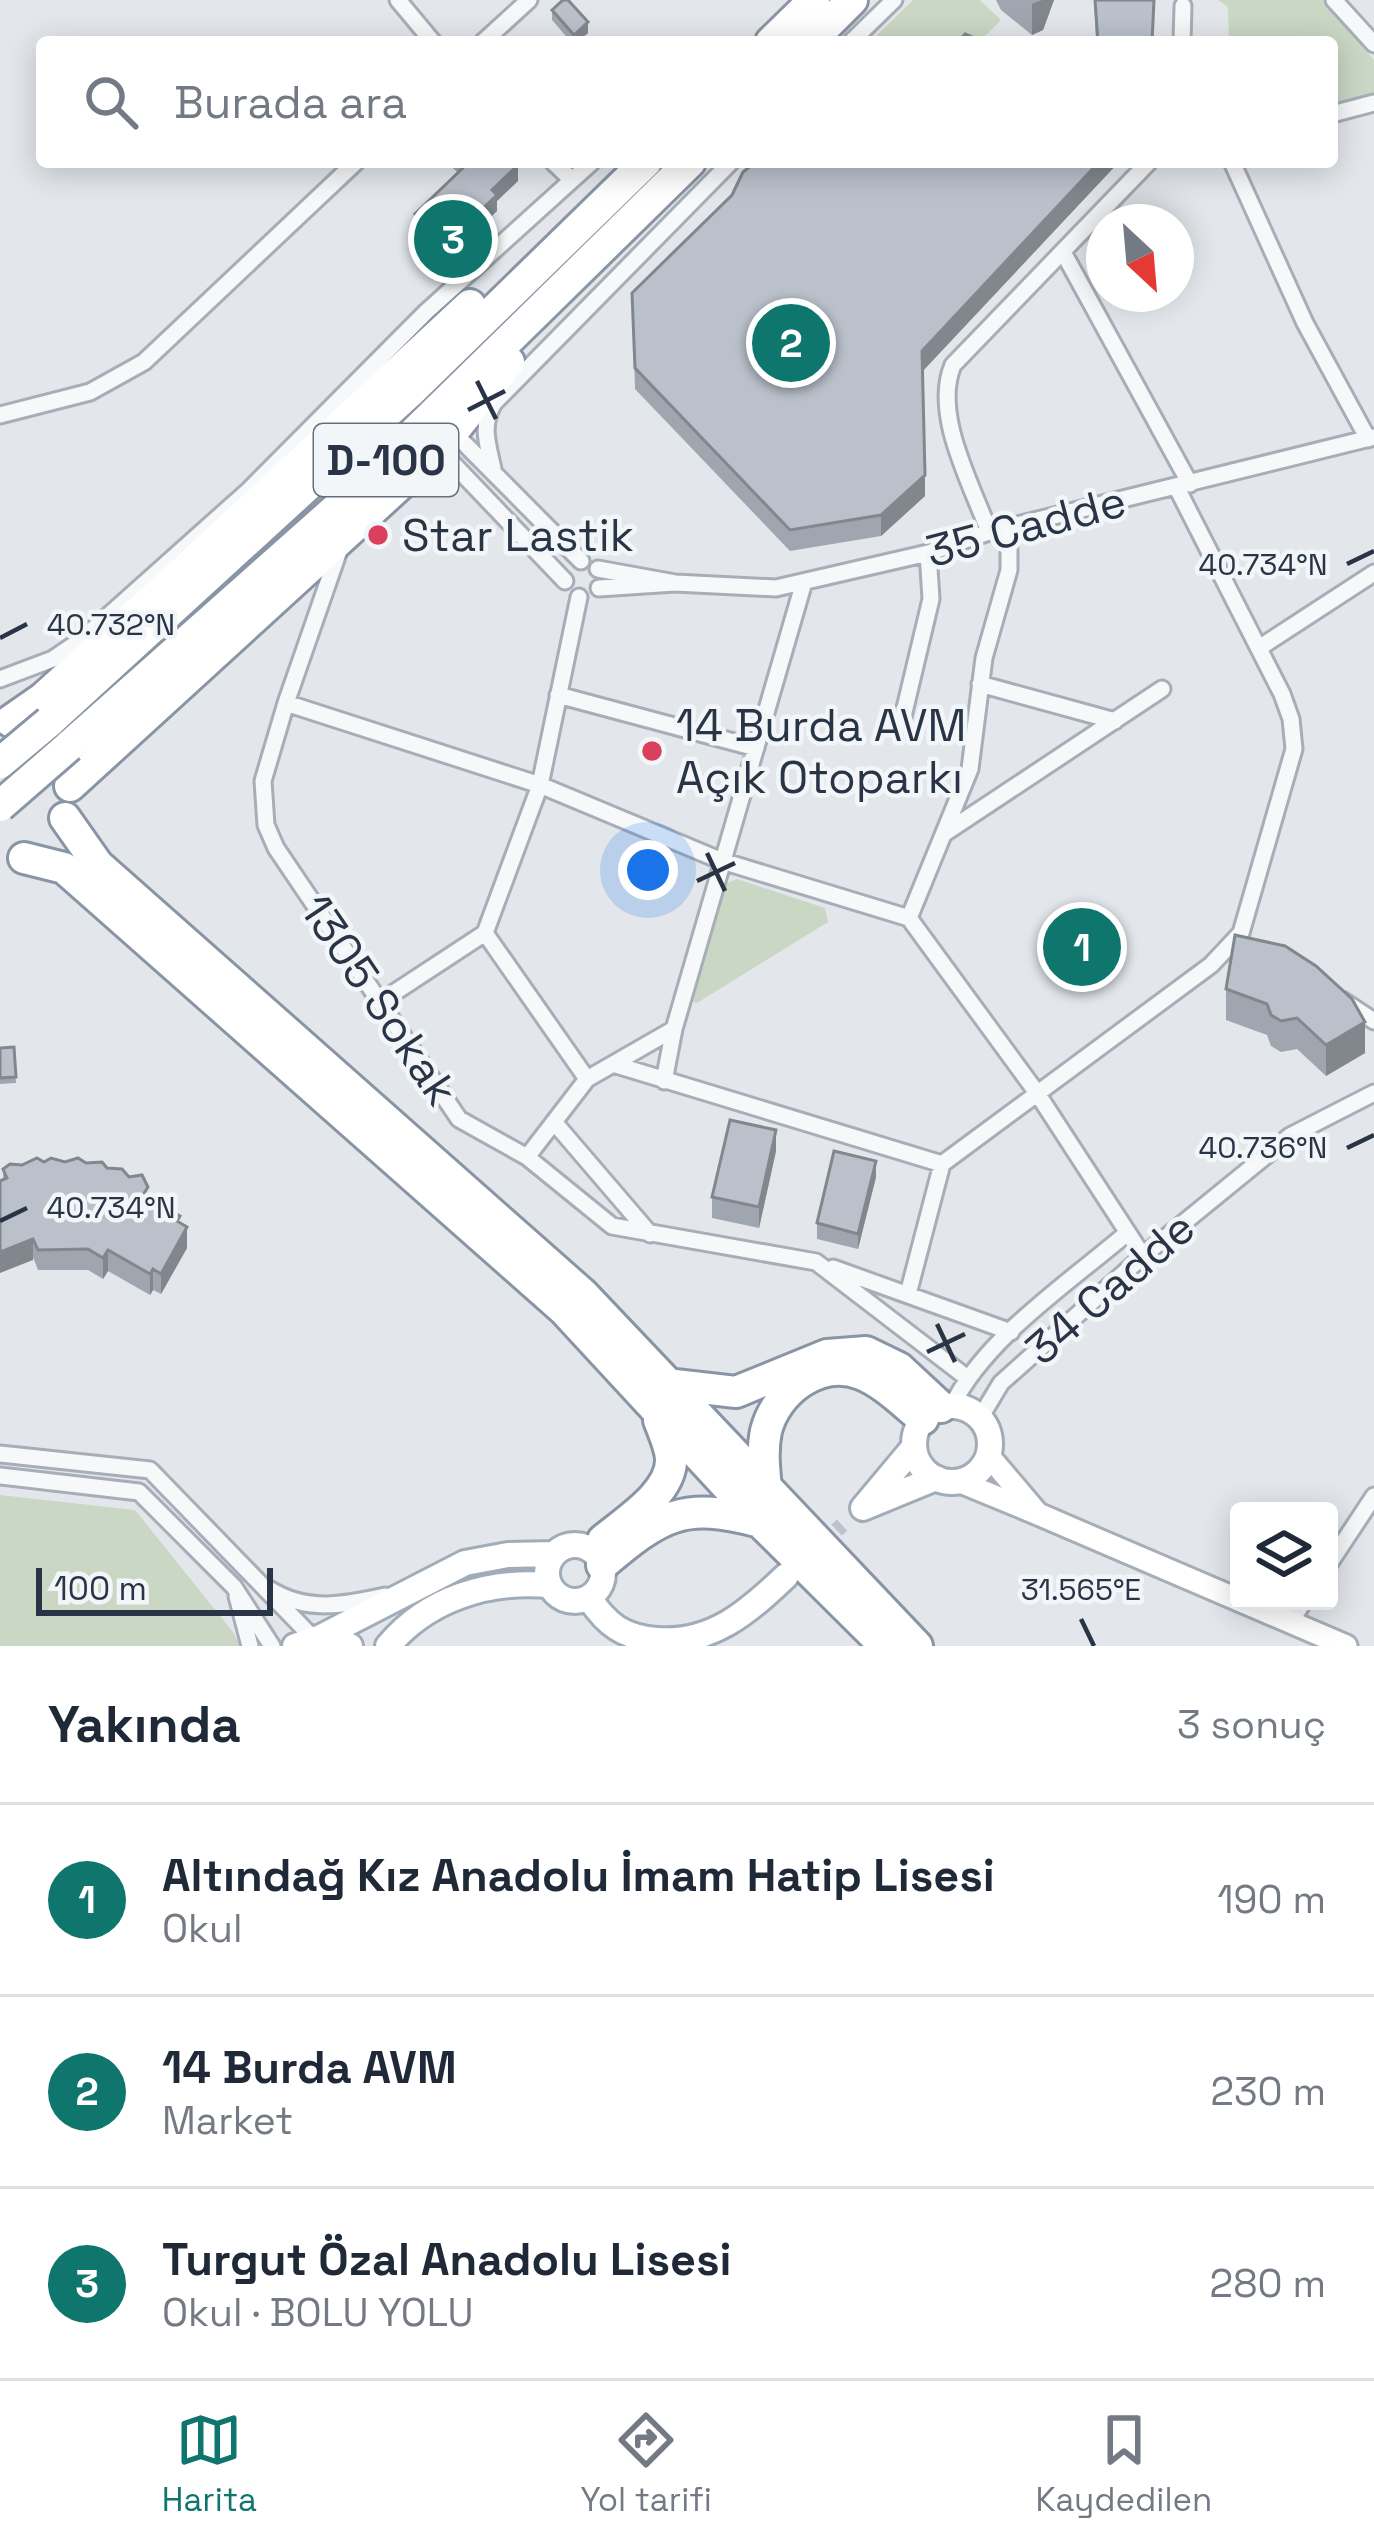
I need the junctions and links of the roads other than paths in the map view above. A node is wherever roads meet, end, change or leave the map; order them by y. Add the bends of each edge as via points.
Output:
1 (398, 0) edge
2 (529, 0) edge
3 (814, 0) edge
4 (852, 0) edge
5 (894, 0) edge
6 (1334, 0) edge
7 (1183, 2) edge
8 (428, 36) edge
9 (490, 36) edge
10 (777, 36) edge
11 (816, 36) edge
12 (857, 36) edge
13 (1182, 36) edge
14 (1374, 44) edge
15 (1374, 103) edge
16 (1338, 112) edge
17 (350, 168) edge
18 (559, 168) edge
19 (585, 168) edge
20 (640, 168) edge
21 (684, 168) edge
22 (725, 168) edge
23 (1144, 168) edge
24 (1235, 168) edge
25 (571, 179) junction
26 (612, 194) junction
27 (1063, 252) junction
28 (552, 300) junction
29 (0, 416) edge
30 (1371, 438) edge
31 (447, 441) junction
32 (493, 470) junction
33 (1184, 486) junction
34 (1009, 527) junction
35 (988, 532) junction
36 (344, 537) junction
37 (928, 553) junction
38 (581, 561) junction
39 (598, 569) junction
40 (1374, 573) edge
41 (565, 581) junction
42 (804, 582) junction
43 (675, 583) junction
44 (599, 588) junction
45 (579, 597) junction
46 (1259, 648) junction
47 (0, 679) edge
48 (980, 684) junction
49 (1162, 689) dead end
50 (558, 695) junction
51 (286, 703) junction
52 (5, 720) edge
53 (1114, 721) junction
54 (902, 724) dead end
55 (756, 748) junction
56 (0, 763) edge
57 (539, 784) junction
58 (70, 786) junction
59 (0, 806) edge
60 (65, 818) junction
61 (945, 833) junction
62 (12, 860) edge
63 (722, 862) junction
64 (909, 918) junction
65 (485, 933) junction
66 (1241, 933) junction
67 (1260, 946) edge
68 (1336, 996) edge
69 (380, 1002) junction
70 (1374, 1022) edge
71 (674, 1029) junction
72 (613, 1064) junction
73 (587, 1079) junction
74 (664, 1081) junction
75 (1037, 1093) junction
76 (1374, 1093) edge
77 (554, 1122) junction
78 (526, 1157) junction
79 (942, 1164) junction
80 (1127, 1233) junction
81 (652, 1236) junction
82 (1143, 1256) junction
83 (816, 1262) junction
84 (908, 1294) junction
85 (1011, 1332) junction
86 (966, 1378) junction
87 (662, 1399) junction
88 (980, 1418) junction
89 (932, 1420) junction
90 (0, 1454) edge
91 (988, 1455) junction
92 (0, 1476) edge
93 (947, 1480) junction
94 (766, 1488) junction
95 (1374, 1496) edge
96 (863, 1508) junction
97 (1038, 1514) junction
98 (760, 1522) junction
99 (842, 1525) tunnel mouth
100 (1338, 1550) edge
101 (554, 1554) junction
102 (597, 1558) junction
103 (250, 1576) junction
104 (787, 1576) dead end
105 (549, 1586) junction
106 (234, 1587) junction
107 (405, 1591) junction
108 (589, 1598) junction
109 (1298, 1610) edge
110 (420, 1616) junction
111 (1290, 1623) junction
112 (310, 1640) edge
113 (250, 1646) edge
114 (272, 1646) edge
115 (350, 1646) edge
116 (388, 1646) edge
117 (403, 1646) edge
118 (885, 1646) edge
119 (917, 1646) edge
120 (1346, 1646) edge

1 - 8 street
2 - 9 street
3 - 10 highway
4 - 11 highway
5 - 12 street
6 - 14 street
7 - 13 street
15 - 16 street
17 - 29 street via 143,362 90,392
18 - 25 street
19 - 25 street
20 - 26 highway
21 - 28 highway, D-100
22 - 32 street via 494,403 485,431
23 - 27 street
24 - 30 street via 1305,323
25 - 47 street via 81,640
26 - 52 highway via 469,306 43,698
26 - 56 highway, D-100, bridge via 410,392
27 - 33 street
27 - 35 street via 947,379 949,423
28 - 31 highway
28 - 59 highway, D-100, bridge via 338,507
30 - 33 street, 35 Cadde
31 - 32 street
31 - 36 highway
31 - 41 street
32 - 38 street
33 - 34 street, 35 Cadde
33 - 46 street
34 - 35 street, 35 Cadde
34 - 48 street via 1009,570
35 - 37 street, 35 Cadde
36 - 51 street, 1305 Sokak
36 - 58 highway
37 - 42 street, 35 Cadde
37 - 54 street via 932,599
38 - 39 street
38 - 41 street
39 - 43 street
39 - 44 street
40 - 46 street
41 - 45 street
42 - 43 street, 35 Cadde
42 - 55 street
43 - 44 street
44 - 45 street
45 - 50 street
46 - 66 street via 1291,719 1294,749
48 - 53 street
48 - 61 street via 970,769
49 - 53 street
50 - 55 street
50 - 57 street
51 - 57 street
51 - 69 street, 1305 Sokak via 263,781 266,825
52 - 58 highway via 44,736
53 - 61 street
55 - 63 street
57 - 63 street
57 - 65 street
58 - 60 highway
60 - 62 highway via 52,840
60 - 87 highway via 98,865 583,1294
61 - 64 street
62 - 87 highway via 64,868
63 - 64 street
63 - 71 street
64 - 75 street
65 - 69 street
65 - 73 street
66 - 67 street
66 - 75 street
68 - 70 street
69 - 78 street, 1305 Sokak via 459,1119
71 - 72 street
71 - 74 street
72 - 73 street
72 - 74 street
73 - 77 street
74 - 79 street
75 - 79 street
75 - 80 street
76 - 82 street, 34 Cadde via 1290,1136
77 - 78 street
77 - 81 street
78 - 81 street, 1305 Sokak via 612,1226
79 - 84 street
80 - 82 street
80 - 85 street
81 - 83 street, 1305 Sokak
82 - 88 street, 34 Cadde via 1001,1383
83 - 84 street
83 - 86 street, 1305 Sokak
84 - 85 street
85 - 86 street
86 - 89 street
87 - 89 highway via 736,1391 827,1355 866,1352 899,1369
87 - 94 highway
87 - 98 highway
87 - 102 highway via 667,1478
88 - 89 main road via 962,1407
88 - 91 main road
89 - 93 main road via 921,1466
89 - 94 highway via 860,1373 832,1370 804,1380 781,1400 767,1428
89 - 96 main road
90 - 103 street via 150,1470
91 - 93 main road via 977,1472
91 - 97 main road
92 - 106 street via 139,1492
93 - 96 main road
93 - 97 main road
94 - 119 highway
95 - 100 street
96 - 99 main road
97 - 111 main road
98 - 102 highway via 714,1511 684,1514
98 - 118 highway
101 - 102 main road via 574,1544
101 - 105 main road
101 - 107 main road via 483,1558
102 - 108 main road via 601,1584
103 - 107 street via 317,1606
103 - 112 street
104 - 108 main road via 737,1619 694,1639 637,1638 604,1620
105 - 108 main road via 562,1599
105 - 110 main road via 490,1586
106 - 113 street
106 - 114 street
107 - 112 main road
109 - 111 street
110 - 116 main road
110 - 117 main road
111 - 120 main road
112 - 115 main road

